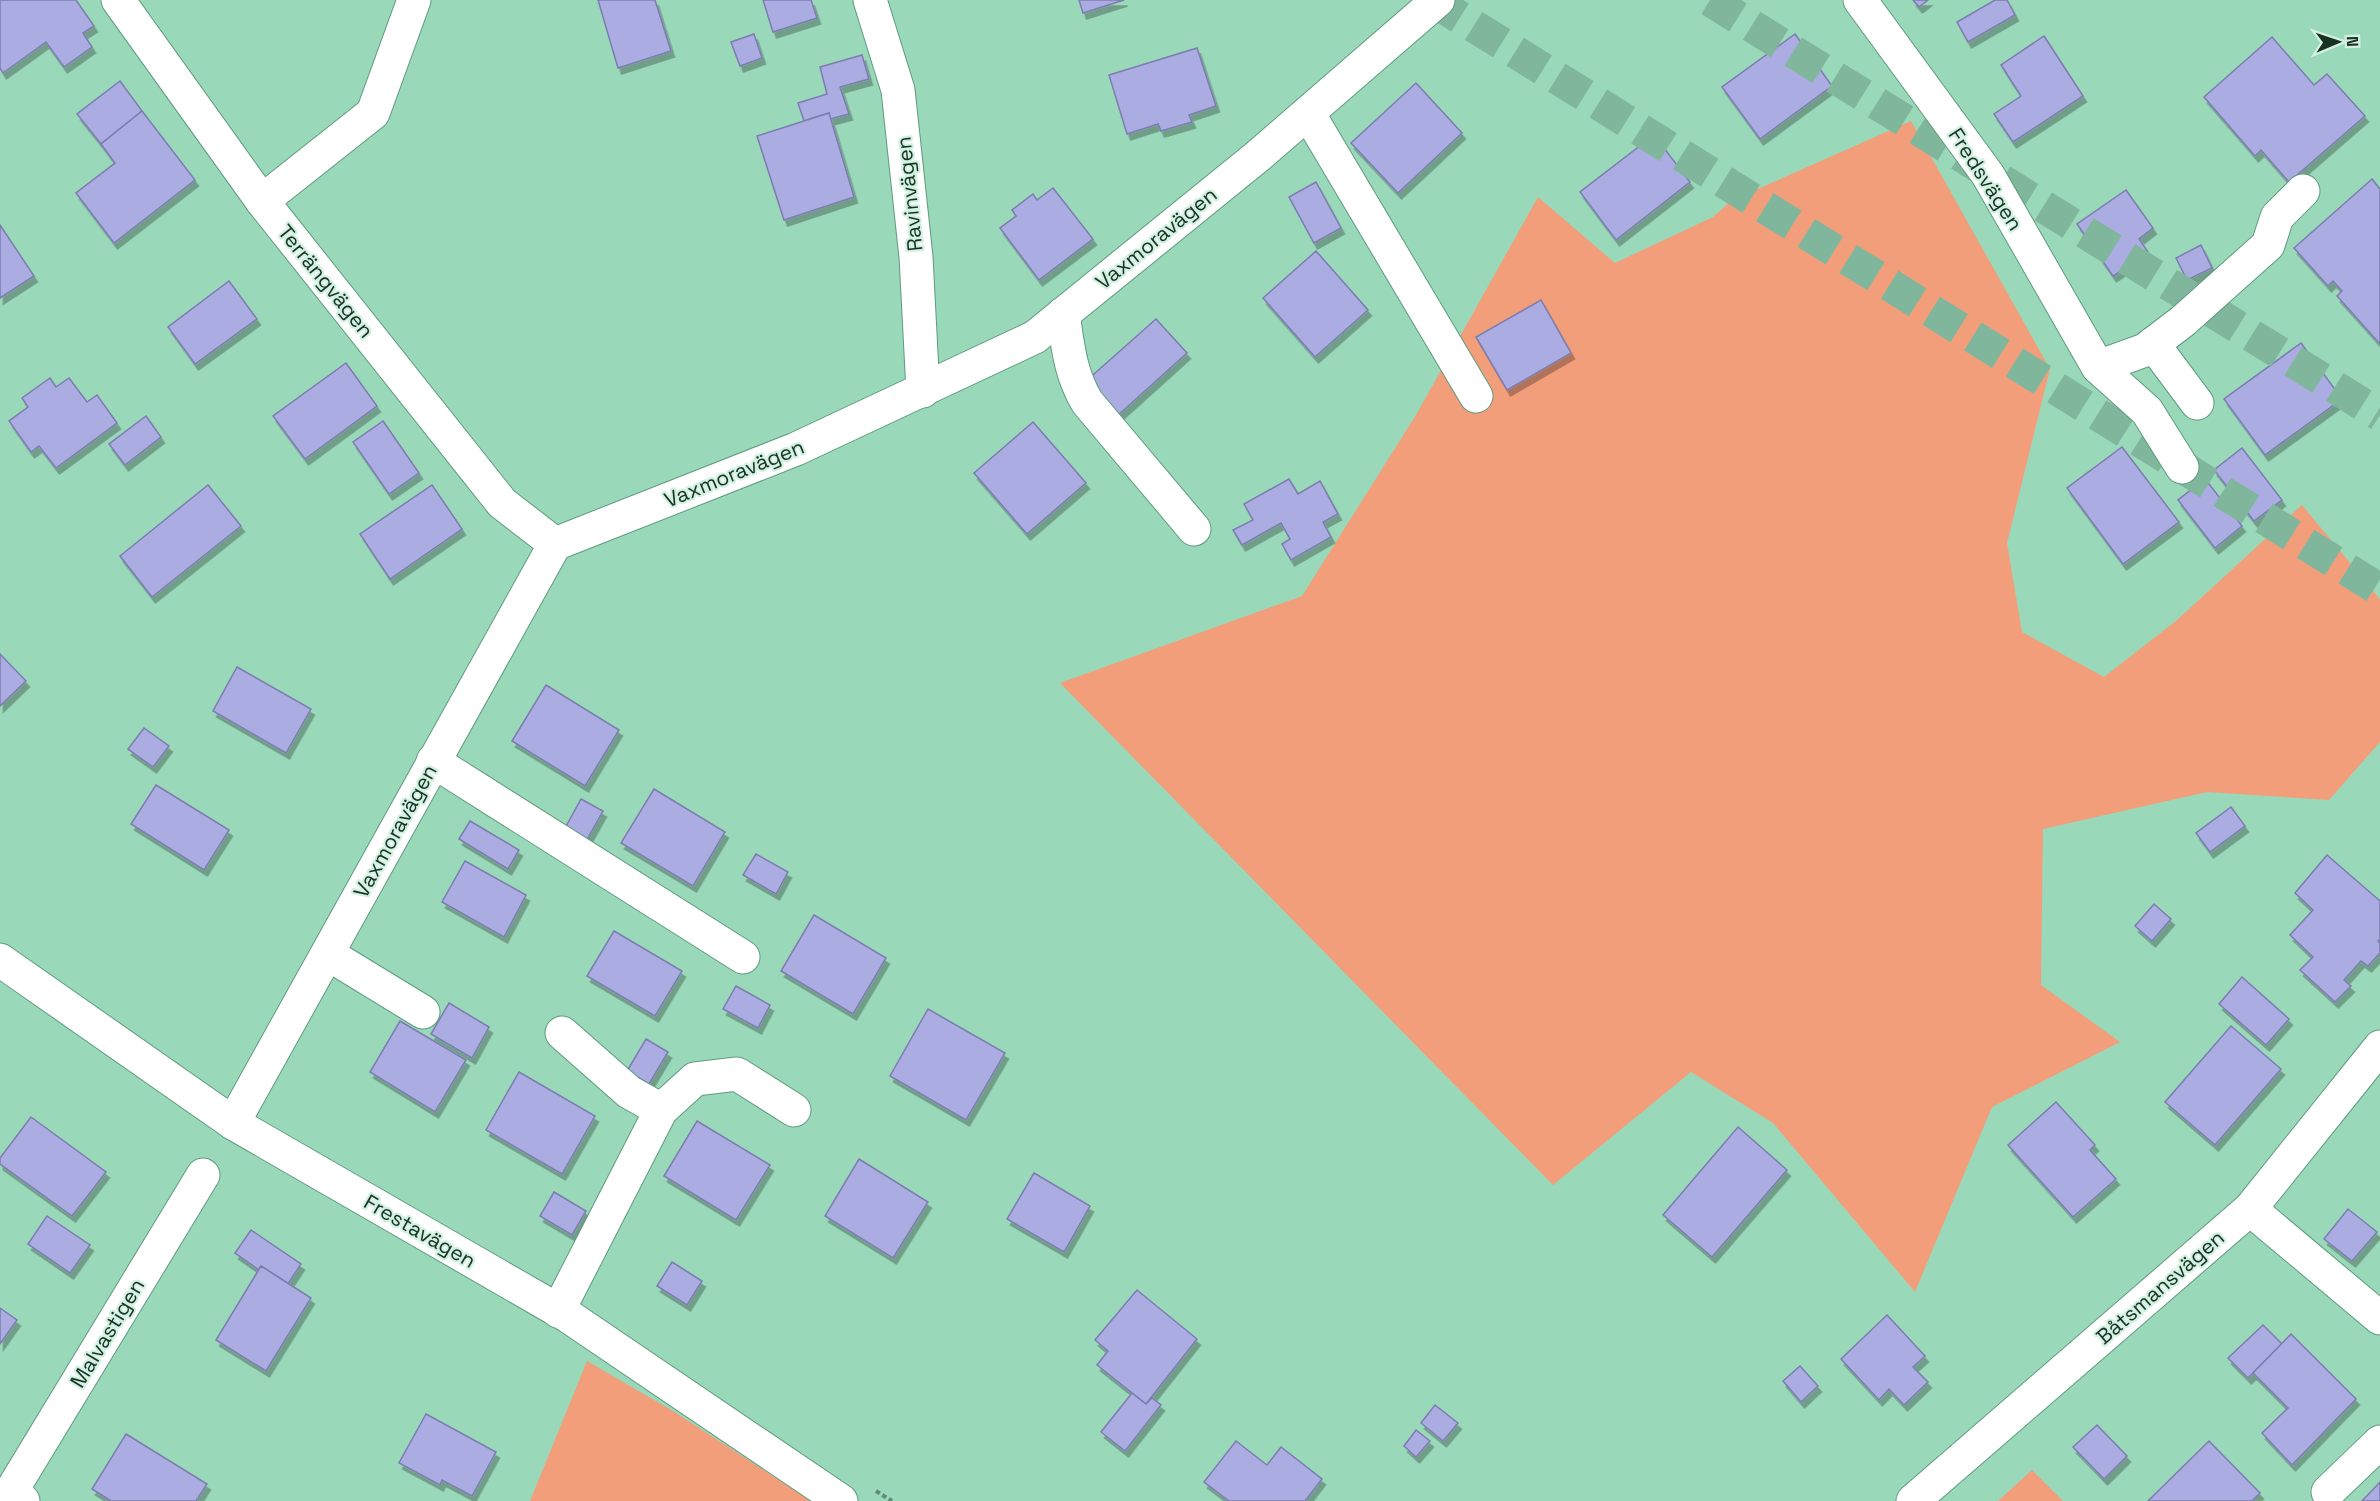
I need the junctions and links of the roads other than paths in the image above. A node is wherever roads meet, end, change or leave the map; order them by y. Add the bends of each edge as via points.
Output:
1 (118, 0) edge
2 (414, 0) edge
3 (870, 0) edge
4 (1438, 0) edge
5 (1860, 0) edge
6 (1308, 113) junction
7 (2303, 190) dead end
8 (262, 201) junction
9 (1063, 314) junction
10 (2153, 344) junction
11 (2098, 367) junction
12 (923, 391) junction
13 (1476, 396) dead end
14 (2197, 403) dead end
15 (2182, 467) dead end
16 (1194, 529) dead end
17 (555, 544) junction
18 (434, 761) junction
19 (327, 954) junction
20 (743, 957) dead end
21 (0, 960) edge
22 (423, 1012) dead end
23 (562, 1033) dead end
24 (2380, 1047) edge
25 (661, 1110) junction
26 (794, 1110) dead end
27 (233, 1123) junction
28 (203, 1175) dead end
29 (2250, 1209) junction
30 (558, 1311) junction
31 (2380, 1318) edge
32 (2380, 1442) edge
33 (12, 1491) edge
34 (2328, 1492) dead end
35 (841, 1501) edge
36 (1913, 1501) edge

1 - 8 street, Terrängvägen
2 - 8 street via 373,113
3 - 12 street, Ravinvägen via 898,90 916,257
4 - 6 street, Vaxmoravägen
5 - 11 street, Fredsvägen via 1988,175
6 - 9 street, Vaxmoravägen
6 - 13 street
7 - 10 street via 2277,217 2268,245
8 - 17 street, Terrängvägen via 502,503
9 - 12 street, Vaxmoravägen via 1035,337
9 - 16 street via 1070,360 1087,402
10 - 11 street
10 - 14 street
11 - 15 street, Fredsvägen via 2147,411
12 - 17 street, Vaxmoravägen via 796,449
17 - 18 street, Vaxmoravägen
18 - 19 street, Vaxmoravägen
18 - 20 street
19 - 22 street
19 - 27 street, Vaxmoravägen
21 - 27 street, Frestavägen
23 - 25 street via 629,1092
24 - 29 street, Båtsmansvägen
25 - 26 street via 695,1079 737,1074
25 - 30 street
27 - 30 street, Frestavägen
28 - 33 street, Malvastigen
29 - 31 street
29 - 36 street, Båtsmansvägen
30 - 35 street, Frestavägen
32 - 34 street

